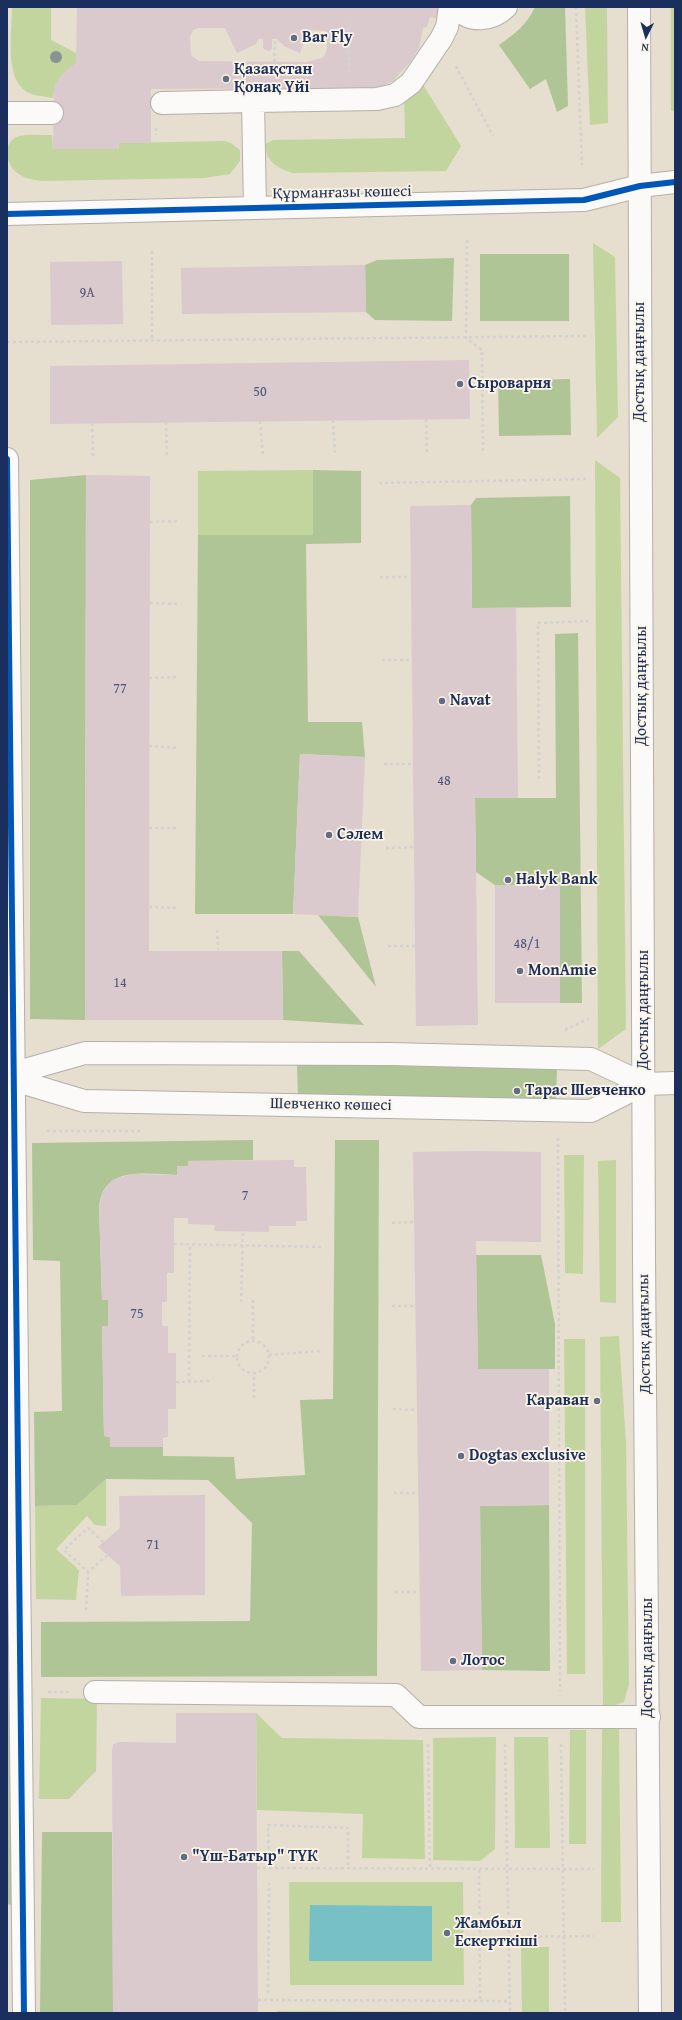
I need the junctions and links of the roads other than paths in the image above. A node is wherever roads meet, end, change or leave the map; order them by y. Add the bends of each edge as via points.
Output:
1 (450, 7) edge
2 (457, 7) edge
3 (506, 7) edge
4 (639, 7) edge
5 (253, 101) junction
6 (162, 103) dead end
7 (7, 113) edge
8 (52, 113) dead end
9 (675, 182) edge
10 (640, 186) junction
11 (255, 208) junction
12 (7, 214) edge
13 (7, 459) edge
14 (675, 1083) edge
15 (644, 1084) junction
16 (12, 1088) edge
17 (96, 1692) road end
18 (649, 1717) junction
19 (24, 2013) edge
20 (650, 2013) edge

1 - 5 street via 442,39 411,83 395,94 377,98
2 - 3 street via 464,14 480,19 500,13
4 - 10 street, Достық даңғылы
5 - 6 street
5 - 11 street
7 - 8 street
9 - 10 street, Құрманғазы көшесі
10 - 11 street, Құрманғазы көшесі via 584,200
10 - 15 street, Достық даңғылы
11 - 12 street, Құрманғазы көшесі
13 - 16 street
14 - 15 street, Шевченко көшесі
15 - 16 street, Шевченко көшесі via 591,1111 84,1101
15 - 16 street, Шевченко көшесі via 591,1059 390,1054 85,1053
15 - 18 street, Достық даңғылы
16 - 19 street via 22,1692
17 - 18 street via 396,1695 419,1717
18 - 20 street, Достық даңғылы

